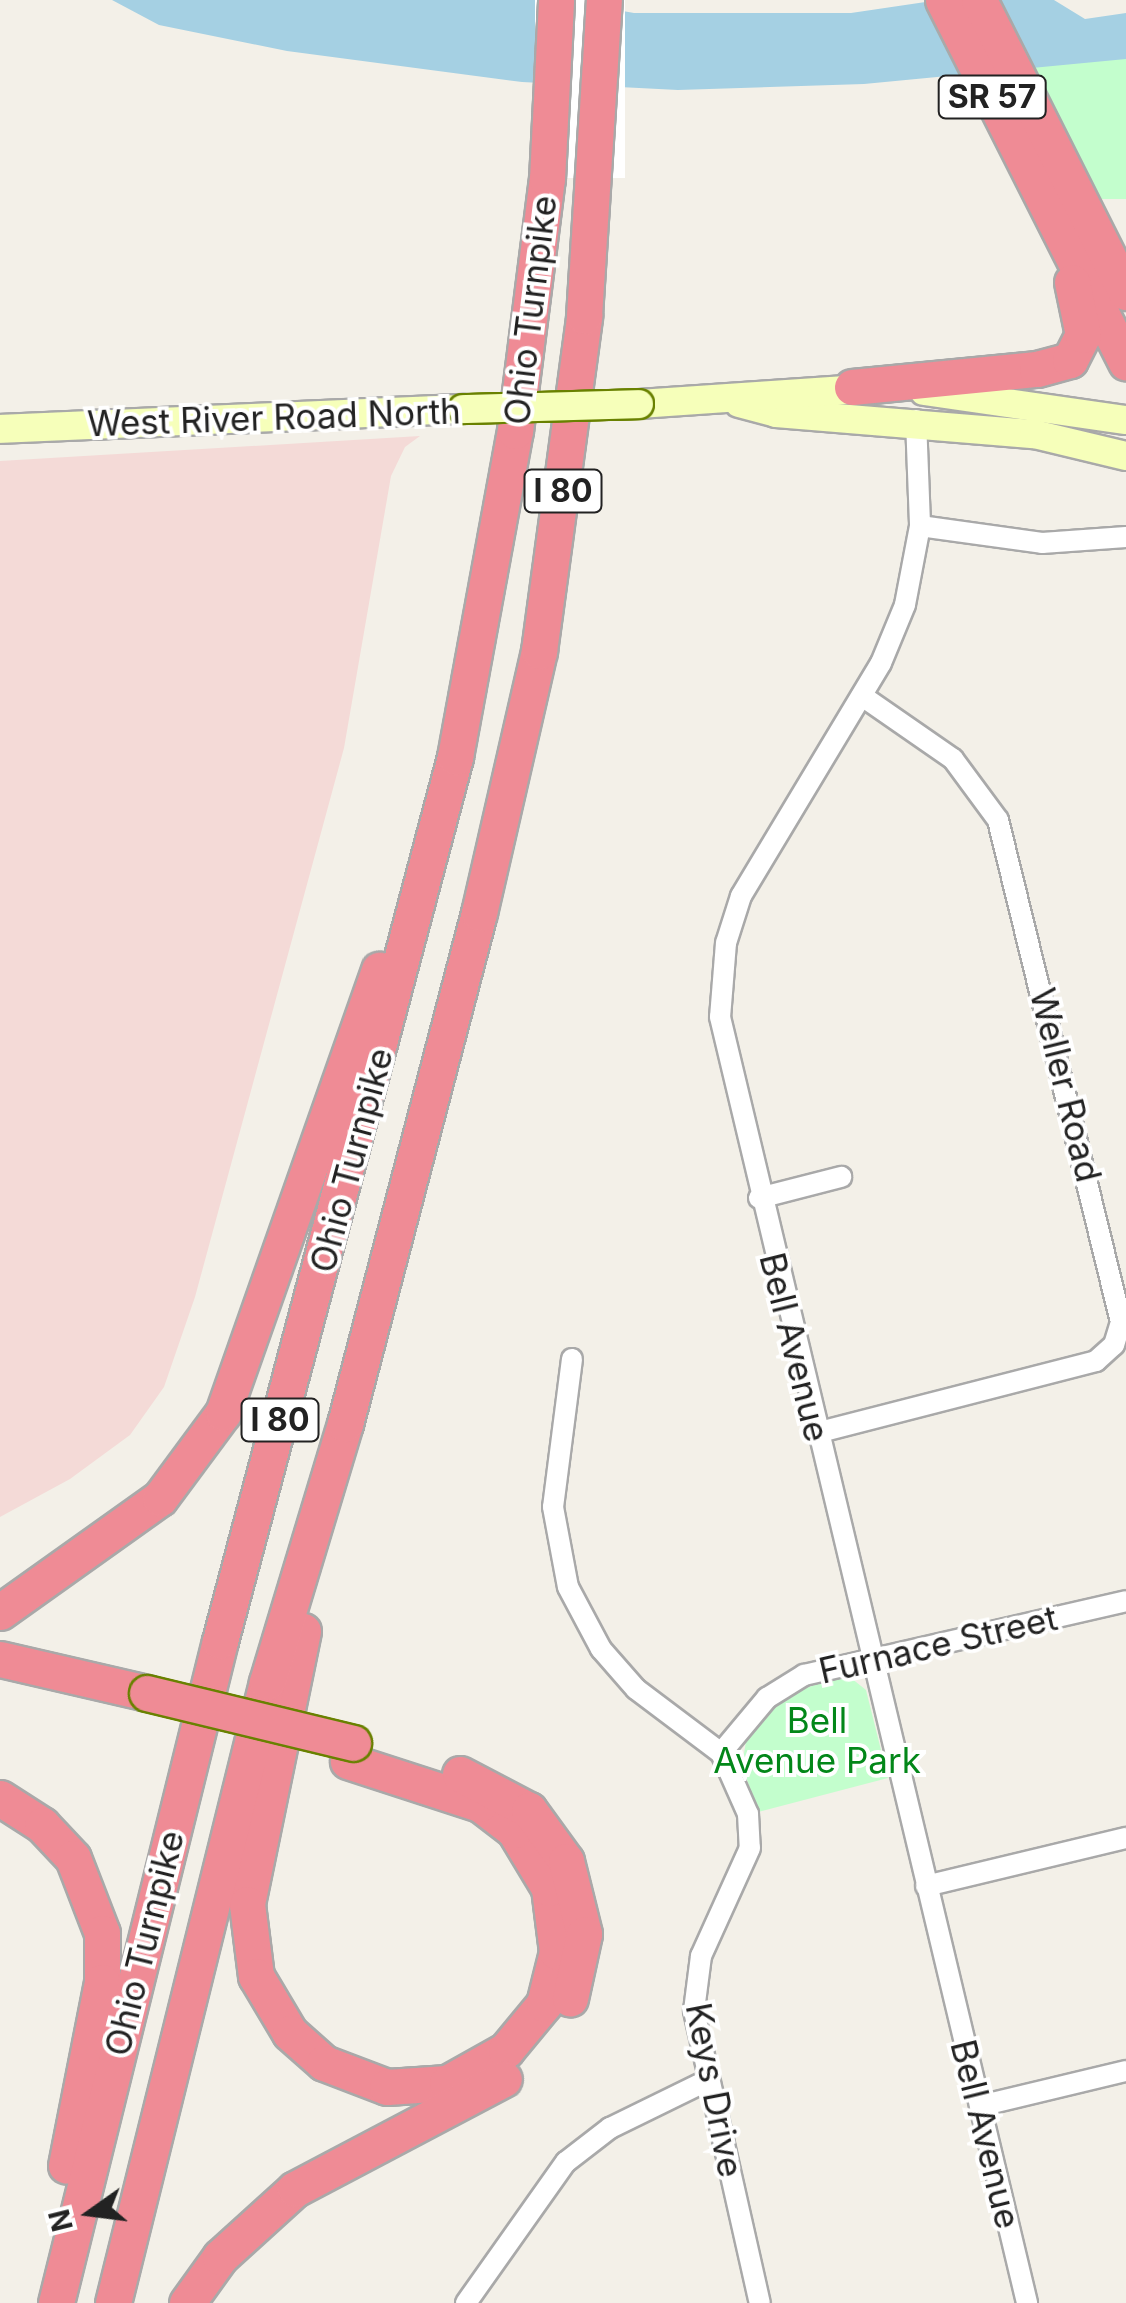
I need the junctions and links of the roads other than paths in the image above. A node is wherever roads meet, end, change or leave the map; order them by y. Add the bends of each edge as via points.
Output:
1 (556, 0) edge
2 (604, 0) edge
3 (943, 0) edge
4 (979, 0) edge
5 (1055, 187) junction
6 (1060, 233) junction
7 (1126, 292) edge
8 (1126, 362) edge
9 (852, 387) junction
10 (728, 400) junction
11 (916, 420) junction
12 (1126, 420) edge
13 (0, 429) edge
14 (1126, 456) edge
15 (920, 526) junction
16 (498, 535) junction
17 (1126, 537) edge
18 (862, 696) junction
19 (841, 1177) dead end
20 (759, 1198) junction
21 (572, 1359) dead end
22 (345, 1424) junction
23 (816, 1433) junction
24 (1126, 1600) edge
25 (0, 1612) edge
26 (0, 1659) edge
27 (871, 1660) junction
28 (0, 1678) edge
29 (145, 1702) junction
30 (350, 1752) junction
31 (721, 1752) junction
32 (0, 1798) edge
33 (1126, 1838) edge
34 (926, 1886) junction
35 (1126, 2071) edge
36 (708, 2080) junction
37 (980, 2106) junction
38 (37, 2303) edge
39 (56, 2303) edge
40 (114, 2303) edge
41 (187, 2303) edge
42 (466, 2303) edge
43 (760, 2303) edge
44 (1028, 2303) edge

1 - 16 highway, Ohio Turnpike / I 80 via 547,179
2 - 22 highway, Ohio Turnpike / I 80 via 596,182 572,424 539,651 484,896
3 - 5 highway, SR 57
4 - 5 highway, SR 57
5 - 6 highway, SR 57
5 - 7 highway, SR 57
6 - 8 highway, SR 57
6 - 9 highway via 1084,335 1070,360 1037,370
9 - 10 street, West River Road North
9 - 12 street, West River Road North via 998,398
10 - 11 street, West River Road North via 776,413
10 - 13 street, West River Road North, bridge
11 - 14 street, West River Road North via 1034,434
11 - 15 street, Bell Avenue
15 - 17 street via 1042,543
15 - 18 street, Bell Avenue via 905,605
16 - 25 highway via 411,871 224,1413 160,1498
16 - 39 highway, Ohio Turnpike / I 80 via 430,865 220,1640
18 - 20 street, Bell Avenue via 751,873 726,943 722,1042
18 - 23 street, Weller Road via 953,759 998,820 1121,1322 1114,1345 1096,1361
19 - 20 street
20 - 23 street, Bell Avenue
21 - 31 street, Keys Drive via 552,1507 568,1587 587,1627 627,1680
22 - 30 highway via 248,1904 250,1954 277,2017 324,2064 386,2087 447,2083 506,2050 544,2004 557,1952 552,1898 532,1853 480,1804
22 - 40 highway, Ohio Turnpike / I 80 via 267,1682
23 - 27 street, Bell Avenue
24 - 27 street, Furnace Street
26 - 29 highway
27 - 31 street, Furnace Street via 783,1685
27 - 34 street, Bell Avenue
28 - 29 highway
29 - 30 highway
30 - 41 highway via 483,1782 530,1810 566,1861 578,1896 580,1970 555,2030 522,2067 295,2190 220,2257
31 - 36 street, Keys Drive via 748,1814 750,1848 711,1930 695,1983
32 - 38 highway via 42,1825 84,1873 105,1956
33 - 34 street
34 - 37 street, Bell Avenue
35 - 37 street
36 - 42 street via 610,2128 566,2162
36 - 43 street, Keys Drive
37 - 44 street, Bell Avenue

